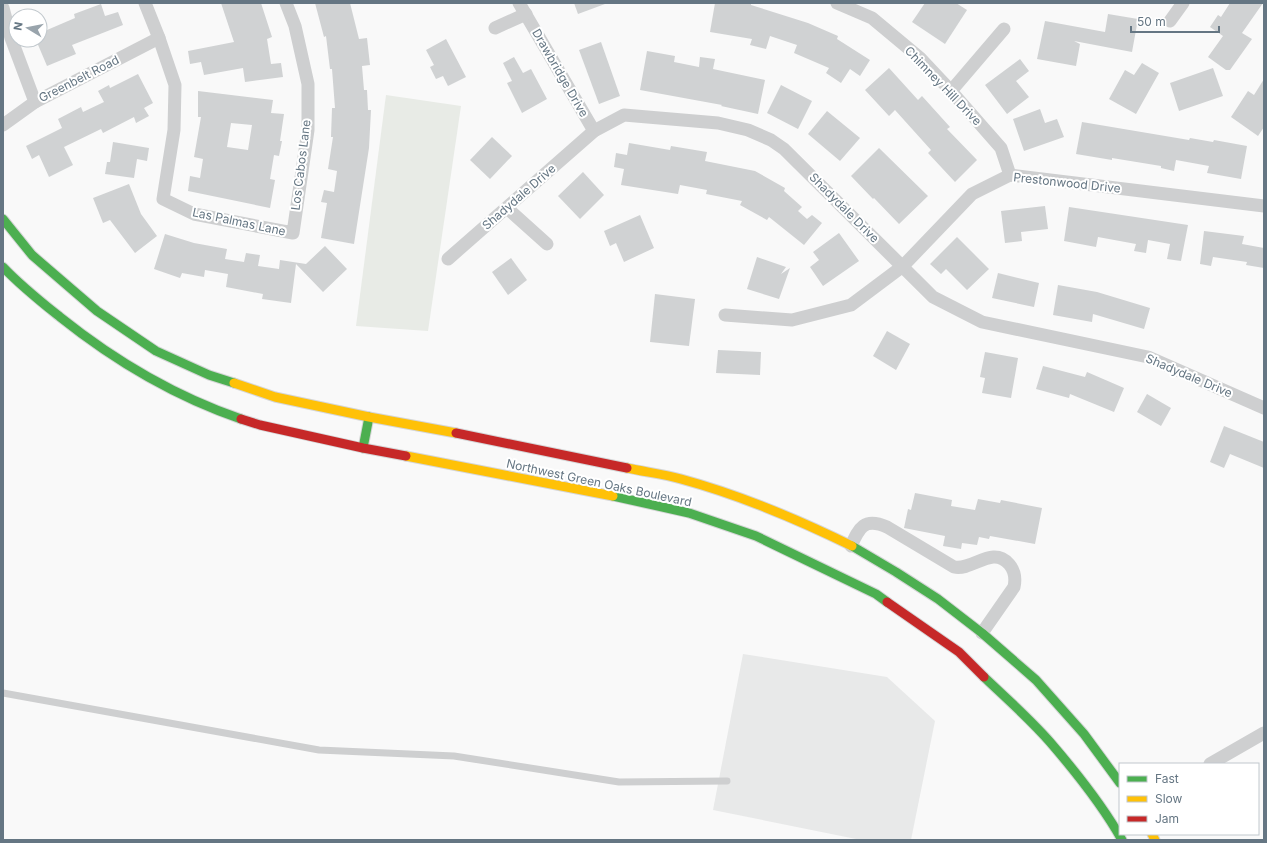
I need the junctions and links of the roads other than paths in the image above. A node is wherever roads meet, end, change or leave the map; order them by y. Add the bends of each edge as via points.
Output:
1 (145, 3) edge
2 (286, 3) edge
3 (837, 3) edge
4 (1183, 3) edge
5 (3, 8) edge
6 (523, 8) edge
7 (1170, 21) dead end
8 (495, 28) dead end
9 (1004, 29) dead end
10 (159, 38) junction
11 (951, 91) junction
12 (35, 102) junction
13 (3, 125) edge
14 (594, 131) junction
15 (1010, 176) junction
16 (1262, 201) edge
17 (507, 208) junction
18 (3, 219) edge
19 (293, 233) joint
20 (548, 244) dead end
21 (448, 259) dead end
22 (904, 266) junction
23 (3, 267) edge
24 (725, 314) dead end
25 (1264, 408) edge
26 (369, 417) junction
27 (363, 448) junction
28 (851, 546) junction
29 (982, 633) junction
30 (3, 693) edge
31 (1264, 733) edge
32 (1212, 763) edge
33 (727, 781) dead end
34 (1119, 782) edge
35 (1122, 840) edge

1 - 10 street
2 - 19 street, Los Cabos Lane via 295,26 308,84 308,130
3 - 11 street, Chimney Hill Drive via 872,18 920,58
4 - 7 street
5 - 12 street via 11,38
6 - 8 street, Drawbridge Drive
6 - 14 street, Drawbridge Drive
9 - 11 street
10 - 12 street, Greenbelt Road
10 - 19 street, Las Palmas Lane via 175,85 174,130 163,199 194,214
11 - 15 street, Chimney Hill Drive via 1001,148
12 - 13 street, Greenbelt Road
14 - 17 street, Shadydale Drive
14 - 22 street, Shadydale Drive via 624,115 718,123 748,130 771,140 784,149
15 - 16 street, Prestonwood Drive
15 - 22 street, Prestonwood Drive via 972,194
17 - 20 street
17 - 21 street, Shadydale Drive
18 - 26 main road, Northwest Green Oaks Boulevard via 32,255 97,311 156,351 209,375 276,397
22 - 24 street, Prestonwood Drive via 851,305 792,320
22 - 25 street, Shadydale Drive via 933,297 982,322 1148,357
23 - 27 main road, Northwest Green Oaks Boulevard via 21,286 90,341 129,367 183,396 260,425
26 - 27 main road
26 - 28 main road, Northwest Green Oaks Boulevard via 681,479 792,518
27 - 35 main road, Northwest Green Oaks Boulevard via 592,491 689,513 756,536 876,594 959,652 1049,741 1108,817
28 - 29 main road, Northwest Green Oaks Boulevard via 938,599
28 - 29 street via 859,529 869,523 880,524 954,568 965,568 990,557 1005,560 1013,570 1014,589
29 - 34 main road, Northwest Green Oaks Boulevard via 1036,680 1084,734
30 - 33 lane via 319,750 454,756 618,782
31 - 32 street

